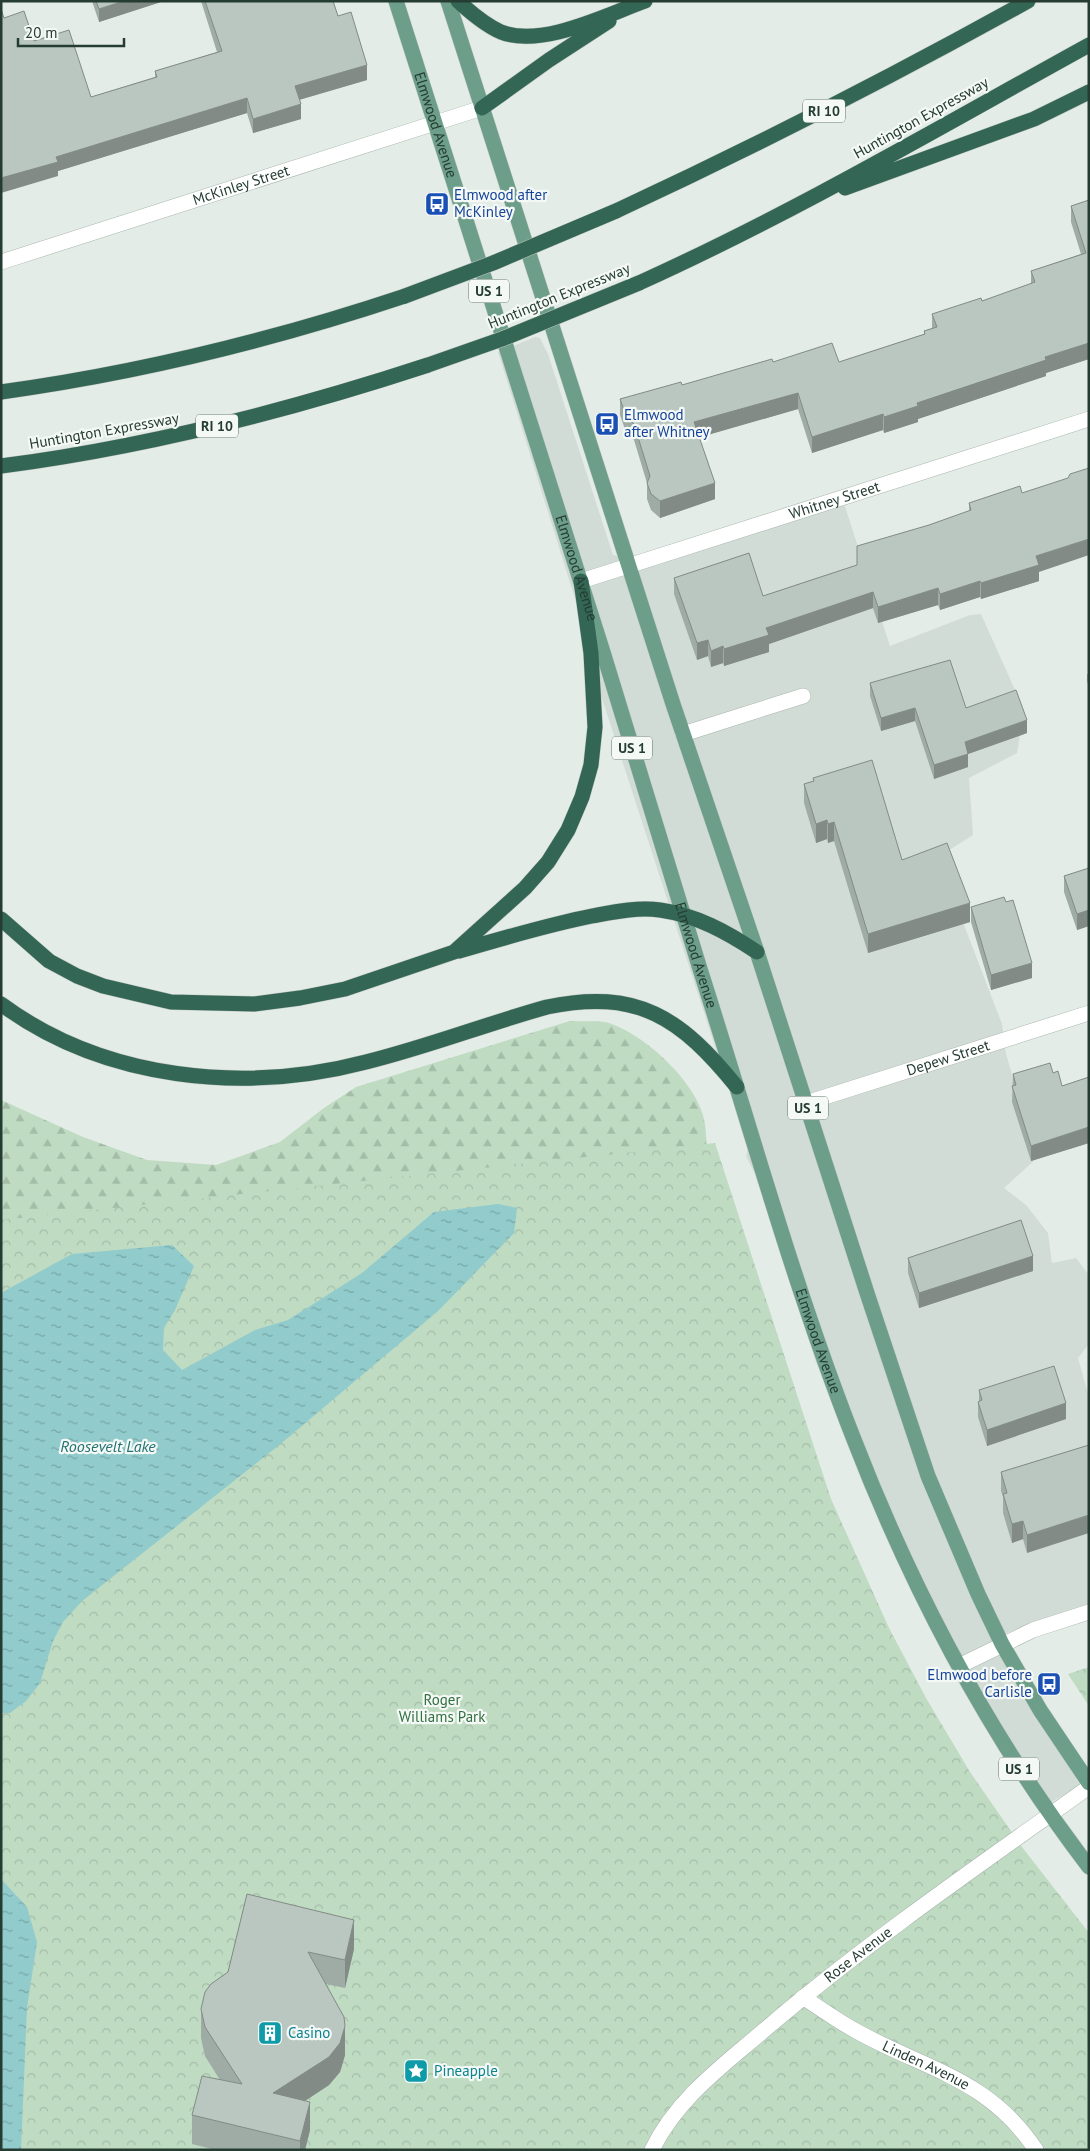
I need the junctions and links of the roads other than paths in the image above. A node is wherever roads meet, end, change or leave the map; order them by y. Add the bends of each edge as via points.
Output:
1 (396, 1) edge
2 (448, 1) edge
3 (458, 1) edge
4 (645, 1) edge
5 (1028, 1) edge
6 (1089, 45) edge
7 (1089, 92) edge
8 (482, 108) junction
9 (435, 123) junction
10 (797, 205) junction
11 (1, 262) edge
12 (1, 392) edge
13 (1089, 419) edge
14 (1, 466) edge
15 (629, 566) junction
16 (581, 581) junction
17 (803, 696) dead end
18 (683, 734) junction
19 (682, 914) junction
20 (1, 919) edge
21 (454, 952) junction
22 (757, 952) junction
23 (1, 1004) edge
24 (1089, 1013) edge
25 (736, 1087) junction
26 (806, 1103) junction
27 (1089, 1612) edge
28 (1002, 1644) junction
29 (958, 1666) junction
30 (1089, 1785) edge
31 (1050, 1815) junction
32 (1089, 1867) edge
33 (803, 1997) junction
34 (652, 2150) edge
35 (1036, 2150) edge

1 - 9 main road, Elmwood Avenue / US 1
2 - 8 main road, US 1
3 - 4 highway via 486,24 520,36 558,32
4 - 8 highway via 583,37
5 - 12 highway, RI 10, bridge via 731,158 493,263 302,329 181,360
6 - 10 highway, Huntington Expressway / RI 10
7 - 10 highway via 1034,119
8 - 9 street, McKinley Street
8 - 15 main road, US 1
9 - 11 street, McKinley Street
9 - 16 main road, Elmwood Avenue / US 1
10 - 14 highway, Huntington Expressway / RI 10, bridge via 639,282 428,365 243,420 123,448
13 - 15 street, Whitney Street
15 - 16 street, Whitney Street
15 - 18 main road, US 1
16 - 19 main road, Elmwood Avenue / US 1
16 - 21 highway via 591,653 595,727 591,765 582,797 568,830 548,862 525,888
17 - 18 street
18 - 22 main road, US 1
19 - 21 highway via 639,909 619,911
19 - 22 highway via 718,928
19 - 25 main road, Elmwood Avenue / US 1
20 - 21 highway via 49,961 77,976 103,986 171,1002 254,1004 300,998 345,989
22 - 26 main road, US 1
23 - 25 highway via 69,1043 144,1068 220,1078 258,1078 294,1076 366,1063 547,1007 602,1000 653,1012 673,1023 701,1047
24 - 26 street, Depew Street
25 - 29 main road, Elmwood Avenue / US 1 via 853,1437
26 - 28 main road, US 1 via 928,1476
27 - 28 street
28 - 29 street
28 - 30 main road, US 1
29 - 31 main road, Elmwood Avenue / US 1 via 990,1723
30 - 31 street, Rose Avenue
31 - 32 main road, Elmwood Avenue / US 1
31 - 33 street, Rose Avenue via 919,1908
33 - 34 street, Rose Avenue via 699,2086 669,2121
33 - 35 street, Linden Avenue via 858,2032 977,2090 1004,2110

